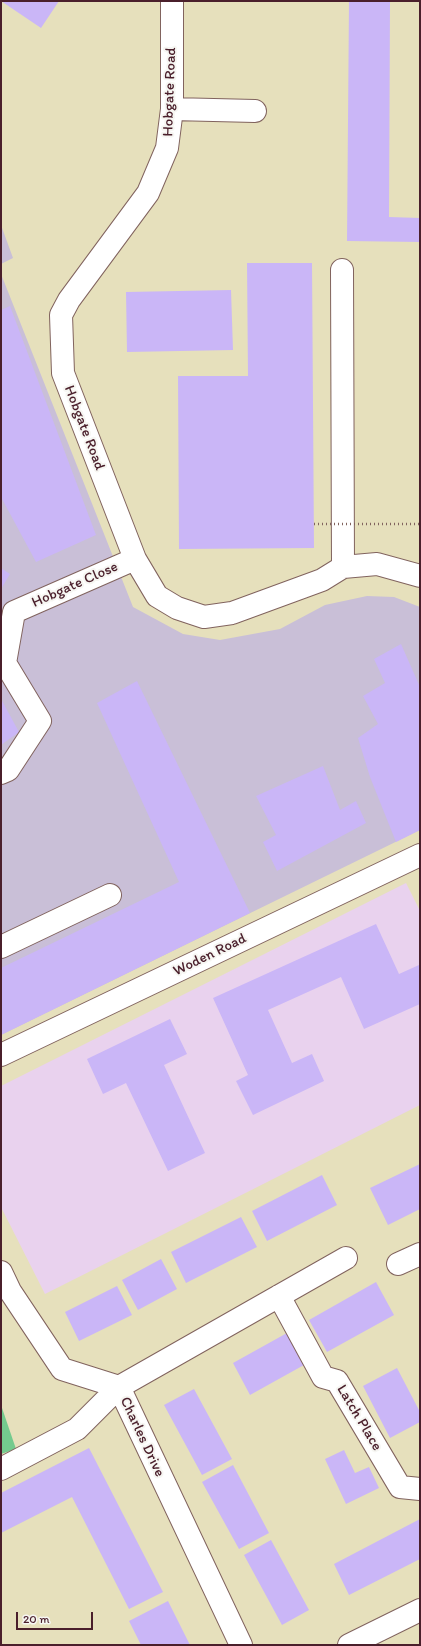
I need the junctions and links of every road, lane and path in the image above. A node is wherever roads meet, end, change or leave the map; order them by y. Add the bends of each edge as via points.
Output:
1 (172, 1) edge
2 (172, 109) junction
3 (256, 111) dead end
4 (342, 270) dead end
5 (314, 524) dead end
6 (420, 524) edge
7 (135, 559) junction
8 (342, 567) junction
9 (420, 576) edge
10 (1, 773) edge
11 (420, 855) edge
12 (110, 896) dead end
13 (1, 947) edge
14 (1, 1055) edge
15 (420, 1254) edge
16 (346, 1258) dead end
17 (398, 1264) dead end
18 (1, 1272) edge
19 (280, 1296) junction
20 (119, 1387) junction
21 (1, 1469) edge
22 (420, 1489) edge
23 (420, 1610) edge
24 (241, 1645) edge
25 (349, 1645) edge

1 - 2 street, Hobgate Road
2 - 3 street
2 - 7 street, Hobgate Road via 167,148 148,193 69,300 61,315 62,373
4 - 8 street
5 - 6 path, bridge
7 - 8 street, Hobgate Road via 157,596 177,608 204,617 232,613 322,580
7 - 10 street, Hobgate Close via 14,612 5,663 40,721 8,770
8 - 9 street, Hobgate Road via 377,564
11 - 14 street, Woden Road
12 - 13 street
15 - 17 street
16 - 19 street
18 - 20 street, Charles Drive via 10,1291 62,1369
19 - 20 street
19 - 22 street, Latch Place via 323,1377 337,1381 400,1487
20 - 21 street via 77,1430
20 - 24 street, Charles Drive
23 - 25 street

